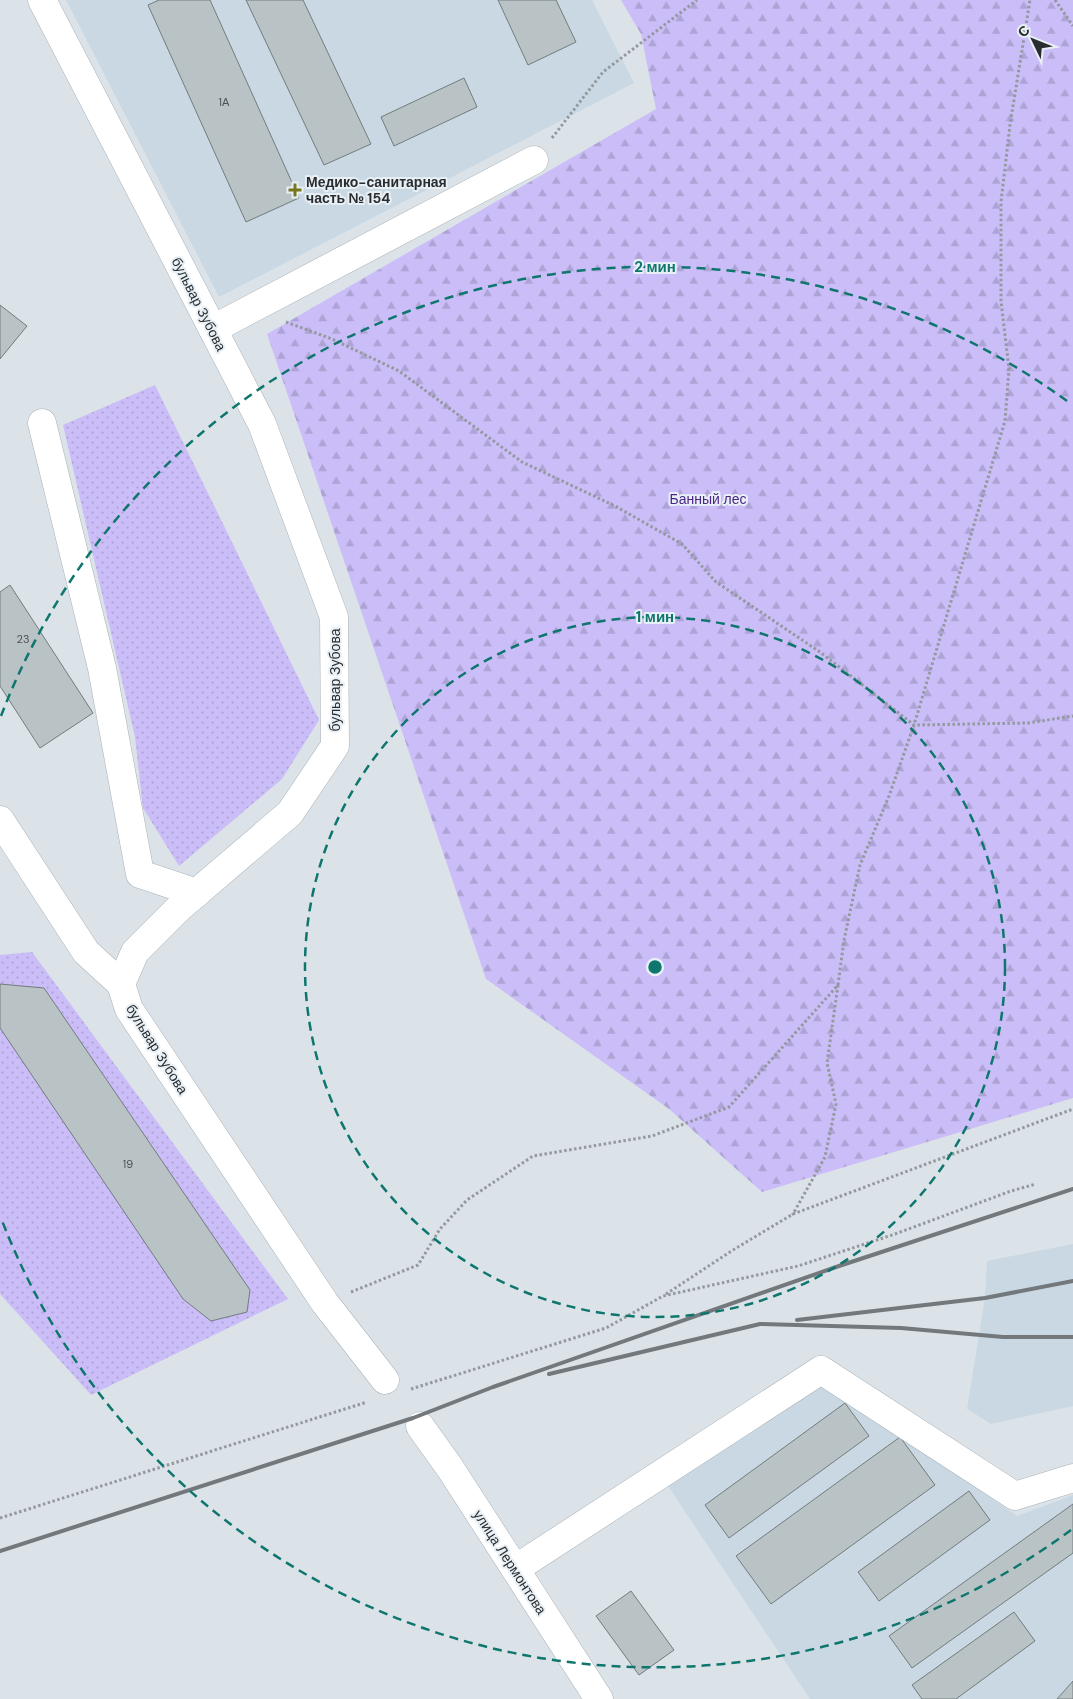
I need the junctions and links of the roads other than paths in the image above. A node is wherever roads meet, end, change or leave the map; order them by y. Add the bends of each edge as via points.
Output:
1 (42, 0) edge
2 (534, 160) road end
3 (213, 329) junction
4 (42, 423) dead end
5 (0, 820) edge
6 (197, 893) junction
7 (121, 984) junction
8 (395, 1385) road end
9 (420, 1426) dead end
10 (1073, 1478) edge
11 (515, 1569) junction
12 (598, 1699) edge

1 - 3 street, бульвар Зубова
2 - 3 street
3 - 6 street, бульвар Зубова via 262,424 334,617 335,746 290,814
4 - 6 street via 102,668 140,874
5 - 7 street via 86,952
6 - 7 street, бульвар Зубова via 135,952
7 - 8 street, бульвар Зубова via 129,1009 325,1303
9 - 11 street, улица Лермонтова
10 - 11 street via 1015,1496 821,1370
11 - 12 street, улица Лермонтова

